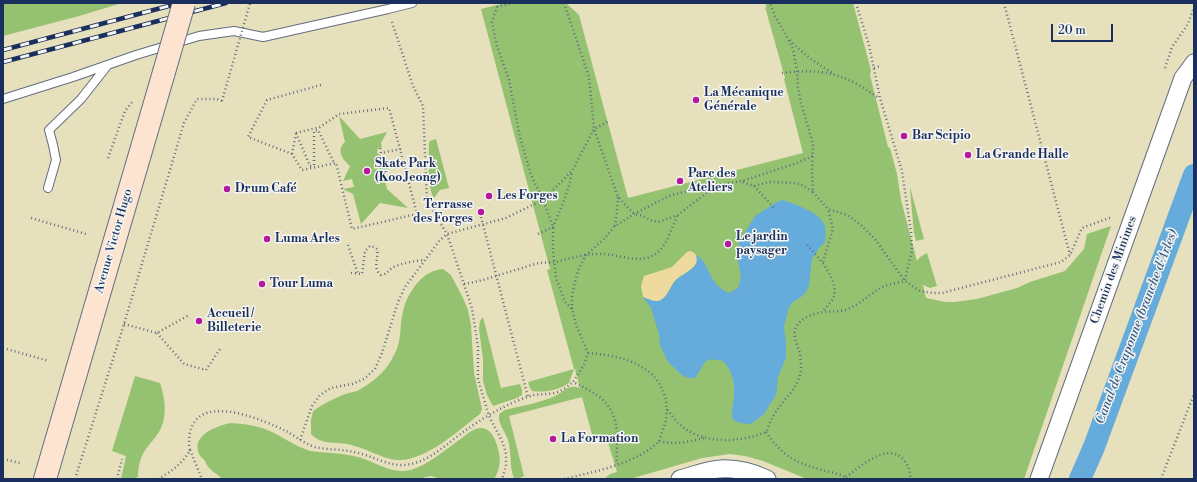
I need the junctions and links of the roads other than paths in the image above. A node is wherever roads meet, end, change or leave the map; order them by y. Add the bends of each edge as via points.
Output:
1 (184, 3) edge
2 (412, 3) edge
3 (1194, 63) edge
4 (107, 65) junction
5 (3, 99) edge
6 (48, 188) dead end
7 (45, 479) edge
8 (680, 479) edge
9 (767, 479) edge
10 (1039, 479) edge

1 - 7 main road, Avenue Victor Hugo, bridge
2 - 4 lane via 263,37 234,31 199,36
3 - 10 street, Chemin des Minimes via 1183,78
4 - 5 lane
4 - 6 lane via 81,99 49,130 56,160
8 - 9 street via 720,469 739,470

